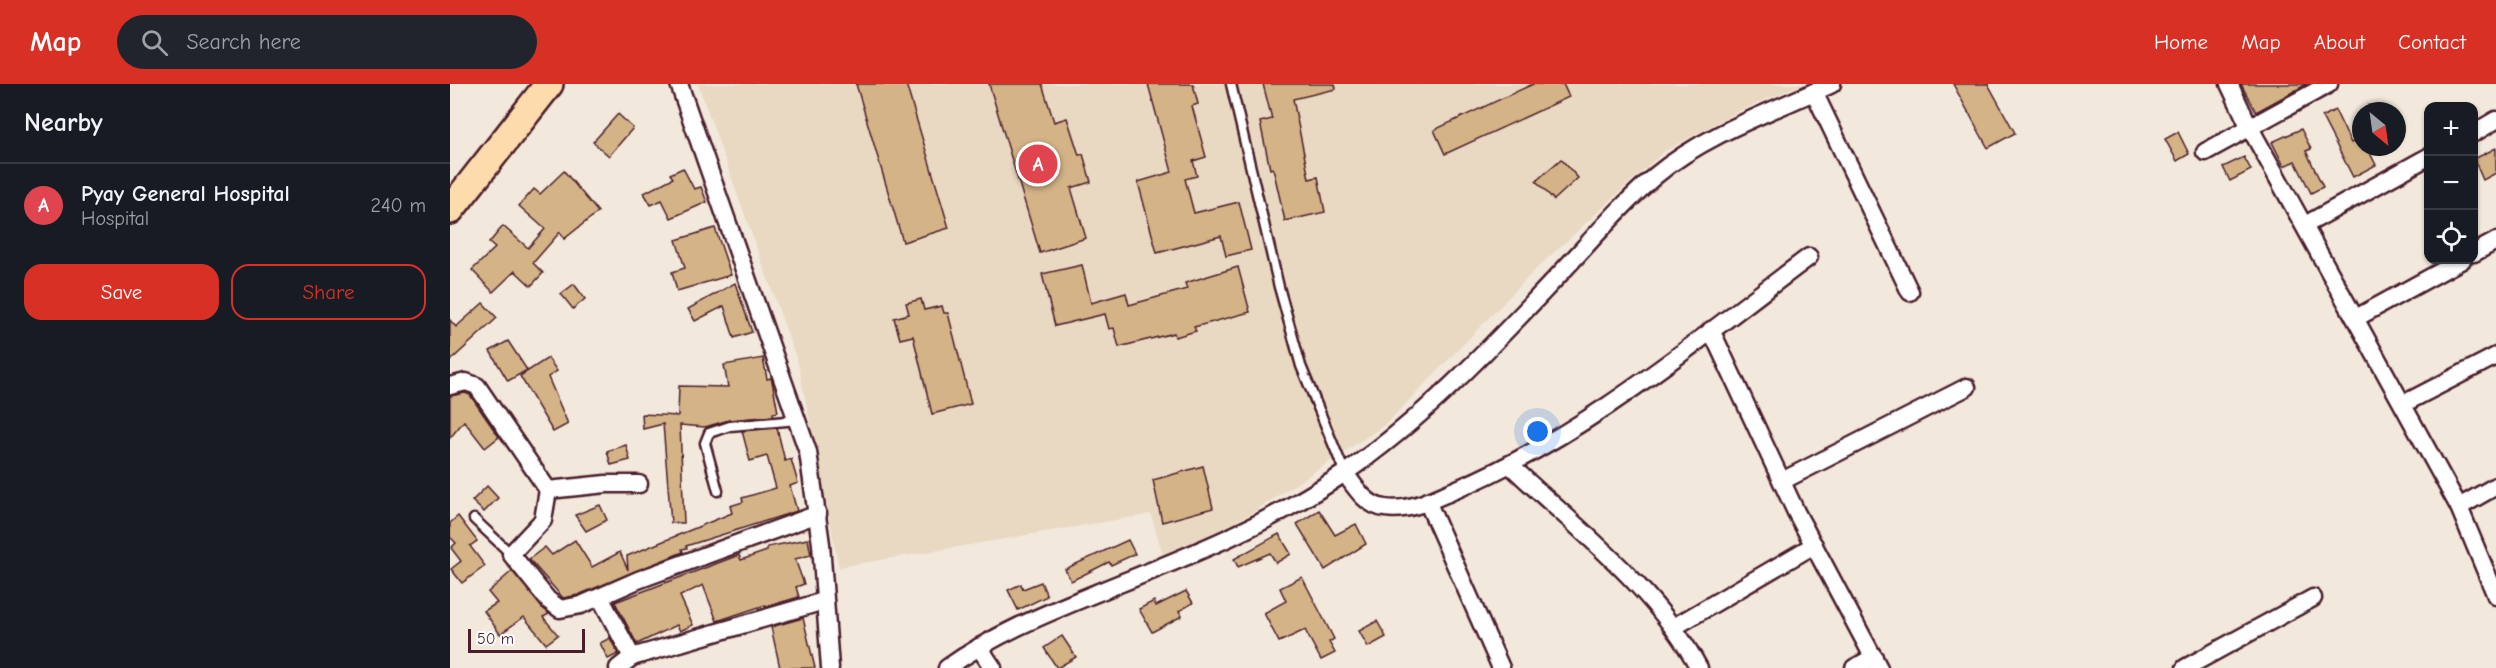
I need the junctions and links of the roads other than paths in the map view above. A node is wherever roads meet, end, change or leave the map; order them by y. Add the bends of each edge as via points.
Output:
1 (549, 84) edge
2 (679, 84) edge
3 (1231, 84) edge
4 (1832, 84) edge
5 (2229, 84) edge
6 (2329, 84) edge
7 (1814, 92) junction
8 (2496, 120) edge
9 (2249, 126) junction
10 (2478, 131) edge
11 (2205, 152) dead end
12 (2424, 160) edge
13 (450, 210) edge
14 (2305, 225) junction
15 (2496, 241) edge
16 (2478, 251) edge
17 (1809, 257) dead end
18 (2455, 264) edge
19 (1910, 292) dead end
20 (2356, 318) junction
21 (1711, 330) junction
22 (2496, 356) edge
23 (450, 386) edge
24 (1967, 387) dead end
25 (2403, 404) junction
26 (798, 420) junction
27 (1510, 465) junction
28 (1345, 473) junction
29 (1782, 480) junction
30 (639, 484) dead end
31 (2496, 486) edge
32 (548, 490) junction
33 (718, 490) dead end
34 (1427, 501) junction
35 (2458, 507) junction
36 (818, 514) junction
37 (474, 519) dead end
38 (1814, 545) junction
39 (511, 554) junction
40 (2496, 596) edge
41 (600, 597) junction
42 (2313, 598) dead end
43 (824, 601) junction
44 (1674, 627) junction
45 (980, 647) junction
46 (632, 657) junction
47 (1876, 662) edge
48 (618, 668) edge
49 (830, 668) edge
50 (947, 668) edge
51 (993, 668) edge
52 (1501, 668) edge
53 (1699, 668) edge
54 (1854, 668) edge
55 (2185, 668) edge

1 - 13 main road
2 - 26 street
3 - 28 lane via 1301,366
4 - 7 street
5 - 9 street
6 - 9 street
7 - 19 street
7 - 28 street via 1723,135 1657,174 1440,394
8 - 10 street
9 - 11 street
9 - 14 street
12 - 14 street
14 - 20 street
15 - 16 street
17 - 21 street
18 - 20 street
20 - 25 street
21 - 27 street via 1583,424
21 - 29 street
22 - 25 street
23 - 32 street via 466,382 477,386
24 - 29 street
25 - 35 street
26 - 33 lane via 730,426 709,433 705,443
26 - 36 street via 808,452
27 - 34 street
27 - 44 street via 1619,568
28 - 34 street via 1361,495 1383,508 1407,508
28 - 45 street via 1225,541 1059,608
29 - 38 street
30 - 32 street
31 - 35 street
32 - 39 street via 543,520
34 - 52 street
35 - 40 street
36 - 41 street
36 - 43 street
37 - 39 lane
38 - 44 street
38 - 47 street
39 - 41 street via 560,609
41 - 46 street
42 - 55 street
43 - 46 street
43 - 49 street
44 - 53 street
45 - 50 street
45 - 51 street
46 - 48 street
47 - 54 street

